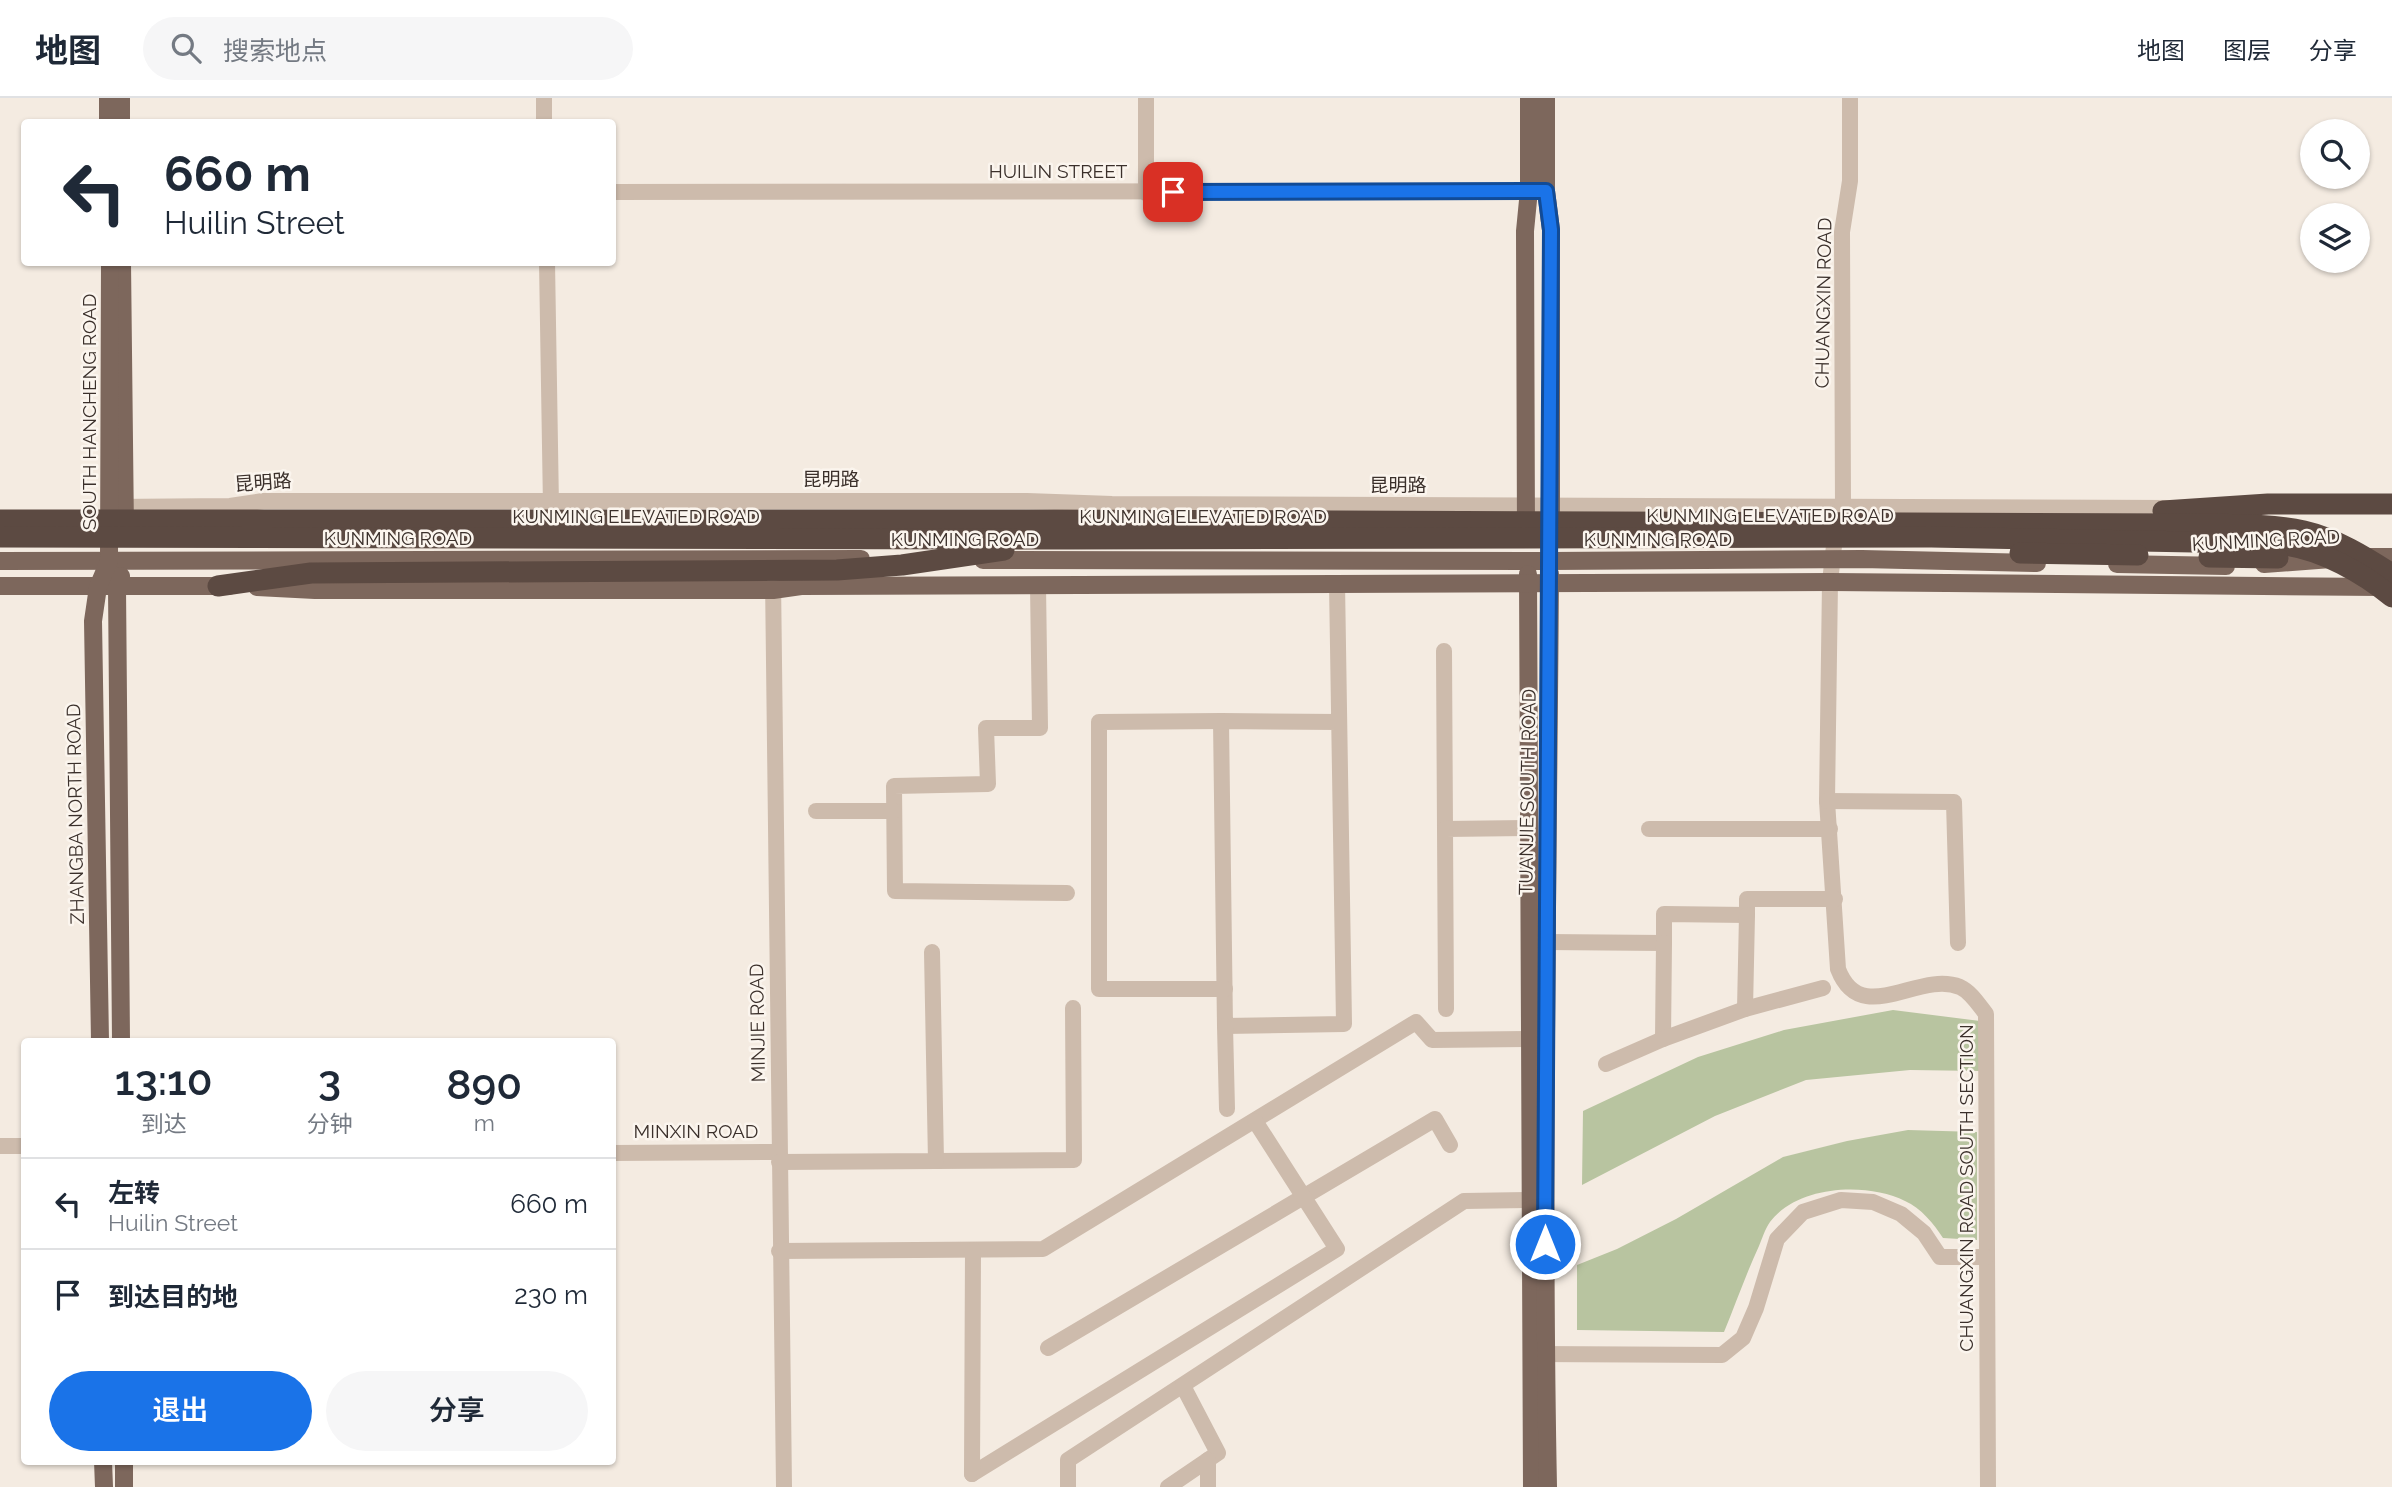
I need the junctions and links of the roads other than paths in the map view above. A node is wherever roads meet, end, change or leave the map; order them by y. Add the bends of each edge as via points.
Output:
1 (108, 98) edge
2 (121, 98) edge
3 (544, 98) edge
4 (1146, 98) edge
5 (1529, 98) edge
6 (1546, 98) edge
7 (1850, 98) edge
8 (108, 119) edge
9 (121, 119) edge
10 (544, 119) edge
11 (1537, 190) junction
12 (616, 192) edge
13 (1146, 192) junction
14 (110, 266) edge
15 (122, 266) edge
16 (547, 266) edge
17 (551, 499) junction
18 (2389, 504) edge
19 (230, 506) junction
20 (1526, 506) junction
21 (1551, 506) junction
22 (0, 507) edge
23 (118, 507) junction
24 (2233, 508) junction
25 (1843, 509) junction
26 (0, 520) edge
27 (1024, 520) junction
28 (1987, 522) junction
29 (0, 537) edge
30 (1863, 537) junction
31 (1069, 539) junction
32 (552, 559) junction
33 (773, 559) junction
34 (1831, 559) junction
35 (2392, 559) edge
36 (0, 561) edge
37 (117, 561) junction
38 (1527, 561) junction
39 (1550, 561) junction
40 (2235, 567) junction
41 (2392, 574) edge
42 (1830, 582) junction
43 (1337, 583) junction
44 (1550, 583) junction
45 (1529, 584) junction
46 (1038, 585) junction
47 (0, 586) edge
48 (218, 586) junction
49 (98, 587) junction
50 (117, 587) junction
51 (2392, 587) edge
52 (773, 590) junction
53 (2392, 597) edge
54 (1444, 651) dead end
55 (1221, 721) junction
56 (1339, 722) junction
57 (1828, 801) junction
58 (816, 811) dead end
59 (894, 811) junction
60 (1530, 828) junction
61 (1445, 829) junction
62 (1649, 829) dead end
63 (1830, 829) junction
64 (1067, 893) dead end
65 (1835, 898) junction
66 (1747, 915) junction
67 (1546, 942) junction
68 (1664, 943) junction
69 (1958, 943) dead end
70 (932, 952) dead end
71 (1824, 988) dead end
72 (1225, 989) junction
73 (1073, 1008) dead end
74 (1446, 1009) dead end
75 (1745, 1009) junction
76 (1225, 1026) junction
77 (100, 1038) edge
78 (121, 1038) edge
79 (1530, 1039) junction
80 (1663, 1039) junction
81 (1606, 1064) dead end
82 (1227, 1108) dead end
83 (1255, 1121) junction
84 (1450, 1145) dead end
85 (0, 1146) edge
86 (21, 1146) edge
87 (616, 1153) edge
88 (779, 1157) junction
89 (936, 1161) junction
90 (1305, 1198) junction
91 (1530, 1200) junction
92 (973, 1250) junction
93 (779, 1251) junction
94 (1986, 1257) junction
95 (1048, 1348) dead end
96 (1539, 1354) junction
97 (1183, 1385) junction
98 (1208, 1460) junction
99 (103, 1465) edge
100 (124, 1465) edge
101 (104, 1487) edge
102 (124, 1487) edge
103 (783, 1487) edge
104 (1068, 1487) edge
105 (1168, 1487) edge
106 (1208, 1487) edge
107 (1532, 1487) edge
108 (1548, 1487) edge
109 (1987, 1487) edge

1 - 8 main road
2 - 9 main road
3 - 10 street
4 - 13 street
5 - 11 main road, TUANJIE SOUTH ROAD
6 - 11 main road, TUANJIE SOUTH ROAD
7 - 25 street, CHUANGXIN ROAD via 1850,181 1842,232
11 - 13 street, HUILIN STREET
11 - 20 main road, TUANJIE SOUTH ROAD via 1525,231
11 - 21 main road, TUANJIE SOUTH ROAD via 1551,230
12 - 13 street, HUILIN STREET
14 - 23 main road, SOUTH HANCHENG ROAD
15 - 23 main road, SOUTH HANCHENG ROAD
16 - 17 street
17 - 19 street, 昆明路 via 263,501
17 - 20 street, 昆明路
17 - 32 street
18 - 24 street, 昆明路
18 - 28 highway via 2053,513
19 - 23 street, 昆明路
19 - 27 highway via 288,512 928,506
20 - 21 street, 昆明路
20 - 38 main road, TUANJIE SOUTH ROAD
21 - 25 street, 昆明路
21 - 39 main road, TUANJIE SOUTH ROAD
22 - 23 highway
23 - 37 main road, SOUTH HANCHENG ROAD
24 - 25 street, 昆明路
24 - 40 street
25 - 34 street, CHUANGXIN ROAD
26 - 27 highway, KUNMING ELEVATED ROAD
27 - 28 highway, KUNMING ELEVATED ROAD
28 - 41 highway, KUNMING ELEVATED ROAD via 2275,527 2327,539
29 - 31 highway, KUNMING ELEVATED ROAD
30 - 31 highway, KUNMING ELEVATED ROAD
30 - 35 highway via 2024,554
30 - 53 highway, KUNMING ELEVATED ROAD via 2285,545 2309,550
31 - 48 highway via 902,565 836,570 311,573
32 - 33 main road, KUNMING ROAD
32 - 37 main road, KUNMING ROAD
33 - 38 main road, KUNMING ROAD
33 - 52 street, MINJIE ROAD
34 - 39 main road, KUNMING ROAD
34 - 40 main road, KUNMING ROAD
34 - 42 street, CHUANGXIN ROAD SOUTH SECTION
35 - 40 main road, KUNMING ROAD via 2351,557
36 - 37 main road, KUNMING ROAD
37 - 49 main road, ZHANGBA NORTH ROAD
37 - 50 main road
38 - 39 main road, KUNMING ROAD
38 - 45 main road, TUANJIE SOUTH ROAD
39 - 44 main road, TUANJIE SOUTH ROAD
42 - 44 main road
42 - 51 main road
42 - 57 street, CHUANGXIN ROAD SOUTH SECTION
43 - 45 main road
43 - 46 main road
43 - 56 street
44 - 45 main road
44 - 67 main road, TUANJIE SOUTH ROAD
45 - 60 main road, TUANJIE SOUTH ROAD
46 - 52 main road
46 - 59 street via 1040,728 986,728 988,784 894,786
47 - 49 main road
48 - 50 main road
48 - 52 main road
49 - 50 main road
49 - 77 main road, ZHANGBA NORTH ROAD via 93,621
50 - 78 main road
52 - 88 street, MINJIE ROAD
54 - 61 street
55 - 56 street
55 - 72 street
55 - 72 street via 1099,722 1099,989
56 - 76 street via 1344,1024
57 - 63 street, CHUANGXIN ROAD SOUTH SECTION
57 - 69 street via 1954,802
58 - 59 street
59 - 64 street via 895,891
60 - 61 street
60 - 79 main road, TUANJIE SOUTH ROAD
61 - 74 street
62 - 63 street
63 - 65 street, CHUANGXIN ROAD SOUTH SECTION
65 - 66 street via 1747,899
65 - 94 street, CHUANGXIN ROAD SOUTH SECTION via 1838,969 1852,992 1867,997 1940,985 1959,987 1986,1014
66 - 68 street via 1664,914
66 - 75 street
67 - 68 street
67 - 96 main road, TUANJIE SOUTH ROAD
68 - 80 street
70 - 89 street
71 - 75 street
72 - 76 street
73 - 89 street, MINXIN ROAD via 1074,1160
75 - 80 street
76 - 82 street
79 - 83 street via 1432,1040 1416,1023
79 - 91 main road, TUANJIE SOUTH ROAD
80 - 81 street
83 - 90 street
83 - 92 street via 1043,1249
84 - 90 street via 1435,1119
85 - 86 street
87 - 88 street, MINXIN ROAD
88 - 89 street, MINXIN ROAD
88 - 93 street, MINJIE ROAD
90 - 92 street via 1337,1249 972,1474
90 - 95 street
91 - 96 main road, TUANJIE SOUTH ROAD
91 - 97 street via 1464,1201
92 - 93 street
93 - 103 street, MINJIE ROAD
94 - 96 street via 1940,1257 1924,1233 1901,1214 1873,1202 1841,1200 1803,1212 1777,1239 1743,1338 1722,1355
94 - 109 street, CHUANGXIN ROAD SOUTH SECTION
96 - 107 main road, TUANJIE SOUTH ROAD
96 - 108 main road, TUANJIE SOUTH ROAD
97 - 98 street via 1219,1453
97 - 104 street via 1068,1460
98 - 105 street
98 - 106 street
99 - 101 main road
100 - 102 main road

